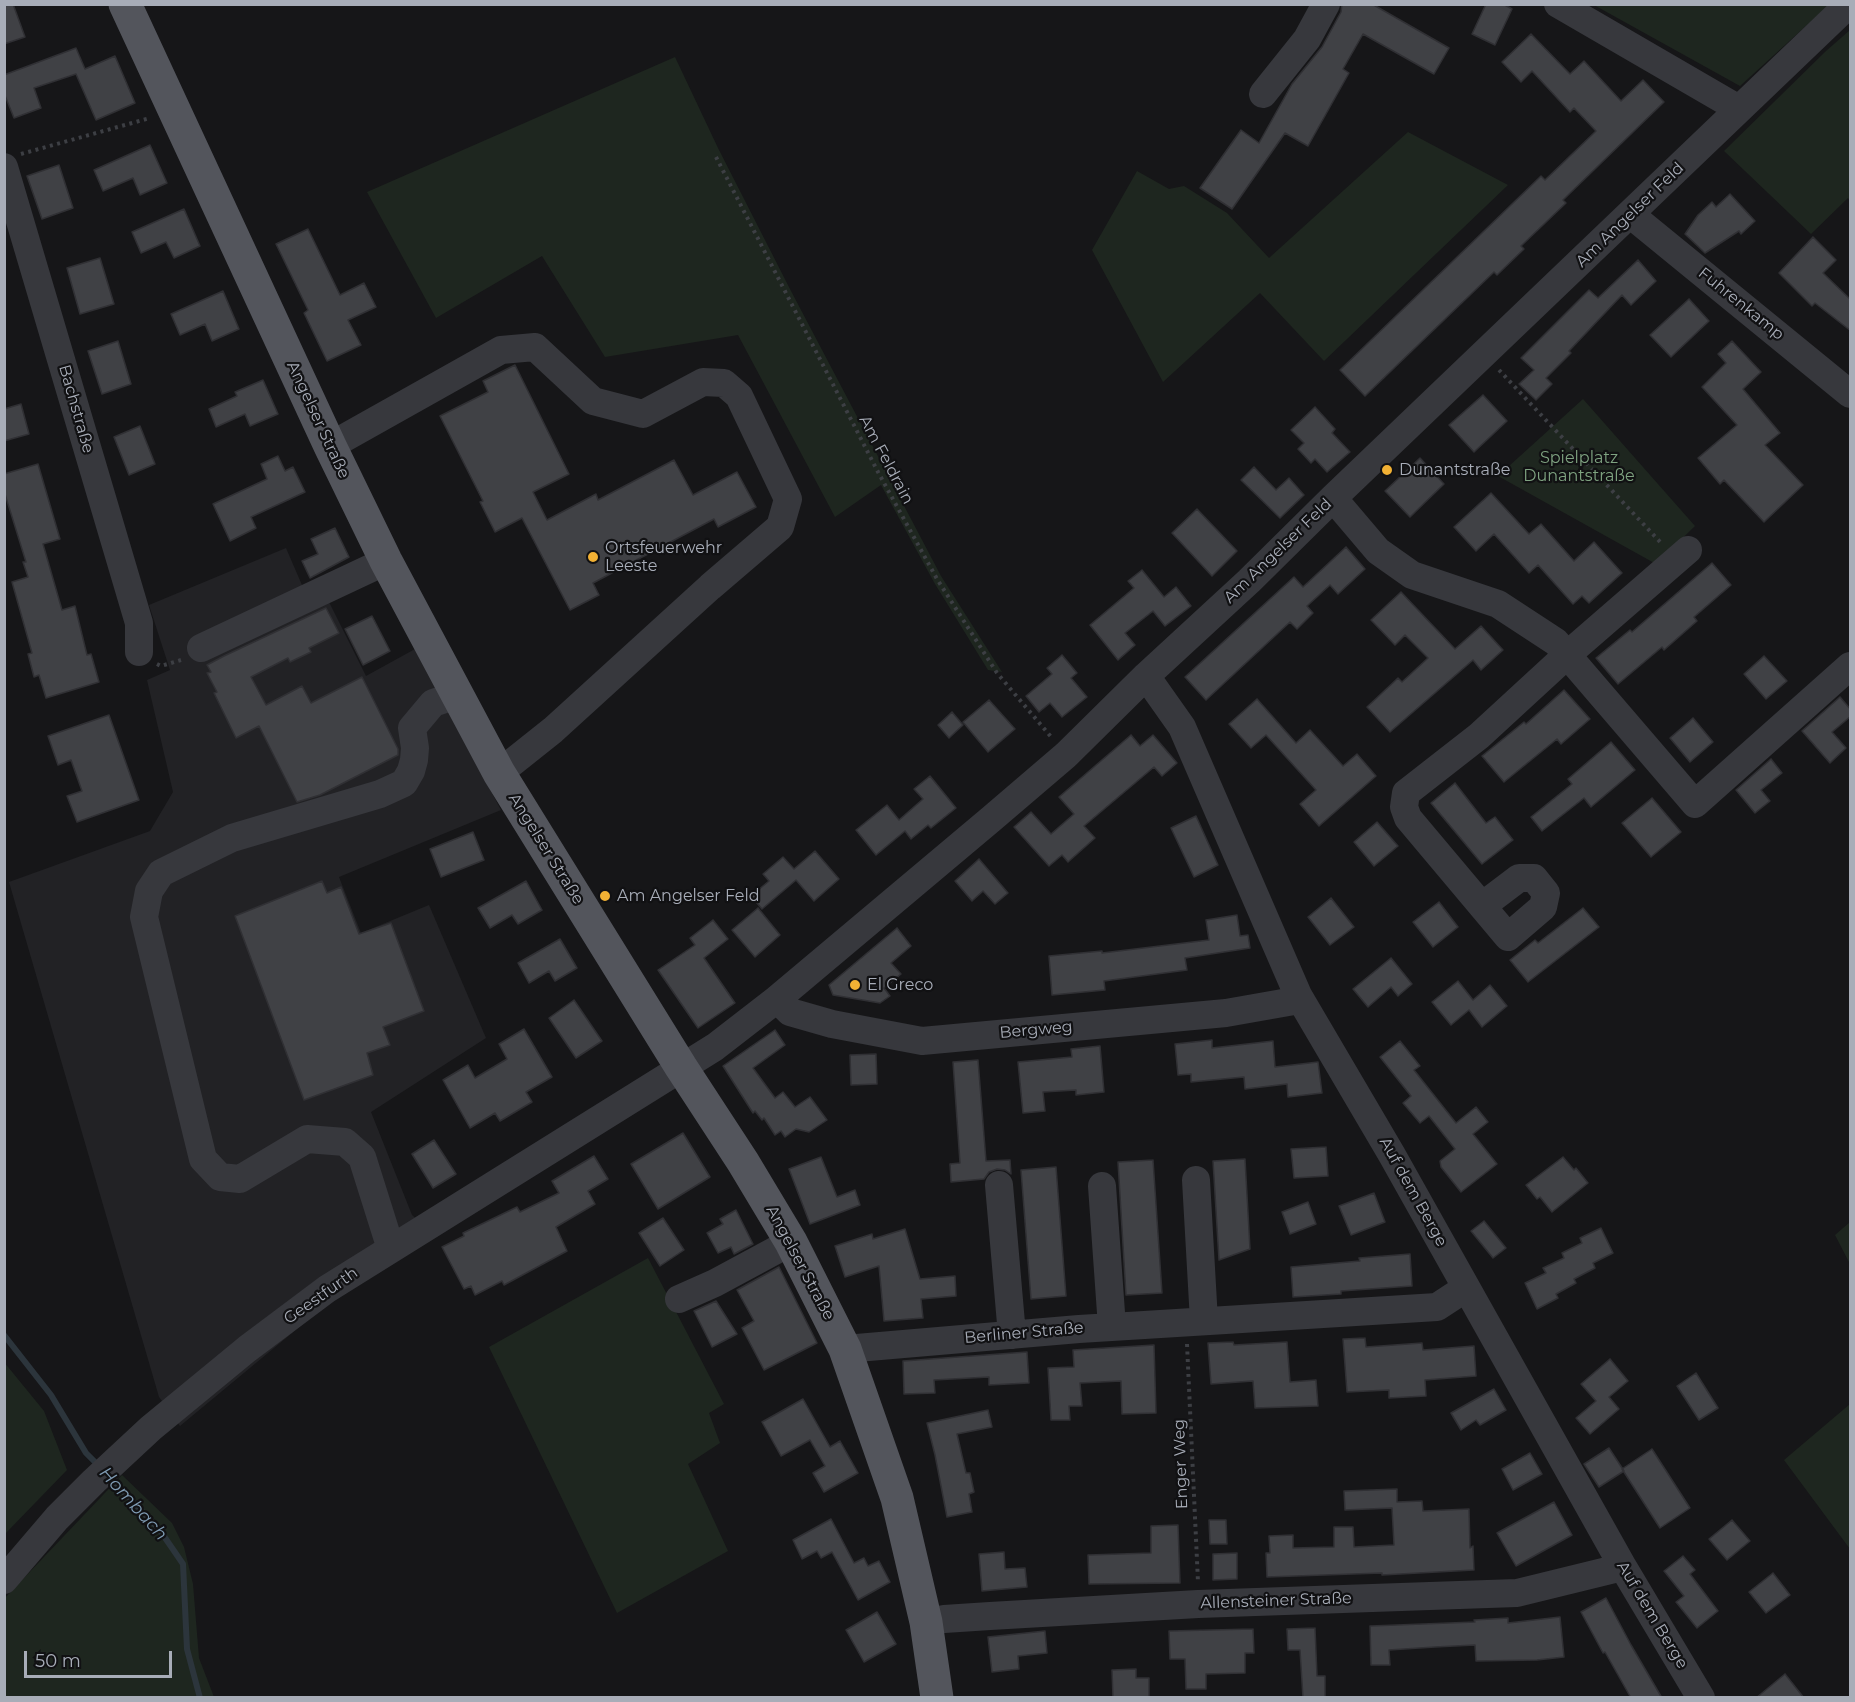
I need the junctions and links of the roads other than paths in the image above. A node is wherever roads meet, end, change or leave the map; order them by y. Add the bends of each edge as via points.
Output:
1 (125, 4) edge
2 (1326, 4) edge
3 (1558, 4) edge
4 (1849, 4) edge
5 (1263, 94) dead end
6 (1739, 109) junction
7 (10, 161) edge
8 (1631, 214) junction
9 (1851, 394) edge
10 (330, 446) junction
11 (1333, 498) junction
12 (1682, 555) road end
13 (386, 561) junction
14 (201, 648) road end
15 (139, 652) road end
16 (1567, 655) junction
17 (1851, 666) edge
18 (1146, 676) junction
19 (457, 695) junction
20 (499, 773) junction
21 (1482, 906) dead end
22 (1299, 995) junction
23 (777, 999) junction
24 (681, 1067) junction
25 (1196, 1180) dead end
26 (999, 1185) dead end
27 (1102, 1186) dead end
28 (791, 1242) junction
29 (391, 1249) junction
30 (1466, 1288) junction
31 (679, 1299) dead end
32 (1195, 1322) junction
33 (1112, 1327) junction
34 (1012, 1335) junction
35 (845, 1349) junction
36 (1623, 1567) junction
37 (4, 1580) edge
38 (926, 1622) junction
39 (937, 1698) edge
40 (1701, 1698) edge

1 - 10 main road, Angelser Straße
2 - 5 street via 1307,39
3 - 6 street
4 - 6 street, Am Angelser Feld
6 - 8 street, Am Angelser Feld
7 - 15 street, Bachstraße via 139,623
8 - 9 street, Fuhrenkamp
8 - 11 street, Am Angelser Feld
10 - 13 main road, Angelser Straße
10 - 20 street via 501,350 535,347 592,401 643,414 703,382 724,383 740,396 788,499 780,527 553,730
11 - 16 street via 1378,551 1412,575 1498,604 1556,642
11 - 18 street, Am Angelser Feld
12 - 16 street
13 - 14 street
13 - 19 main road, Angelser Straße
16 - 17 street via 1695,804
16 - 21 street via 1479,736 1406,793 1404,807 1408,818
18 - 22 street, Auf dem Berge via 1182,727
18 - 23 street, Am Angelser Feld via 1066,754
19 - 20 main road, Angelser Straße
19 - 29 street via 433,703 412,728 414,760 404,783 380,794 232,838 161,873 149,891 144,917 203,1159 220,1177 240,1179 307,1139 345,1142 362,1156
20 - 24 main road, Angelser Straße
22 - 23 street, Bergweg via 1294,1000 1226,1013 922,1041 790,1012
22 - 30 street, Auf dem Berge
23 - 24 street, Am Angelser Feld via 715,1047
24 - 28 main road, Angelser Straße
24 - 29 street, Geestfurth
25 - 32 street
26 - 34 street
27 - 33 street
28 - 31 street
28 - 35 main road, Angelser Straße
29 - 37 street, Geestfurth via 327,1289 151,1428 57,1518
30 - 32 street, Berliner Straße via 1437,1307
30 - 36 street, Auf dem Berge
32 - 33 street, Berliner Straße
33 - 34 street, Berliner Straße
34 - 35 street, Berliner Straße
35 - 38 main road, Angelser Straße via 897,1498
36 - 38 street, Allensteiner Straße via 1517,1593 1198,1604
36 - 40 street, Auf dem Berge
38 - 39 main road, Angelser Straße

